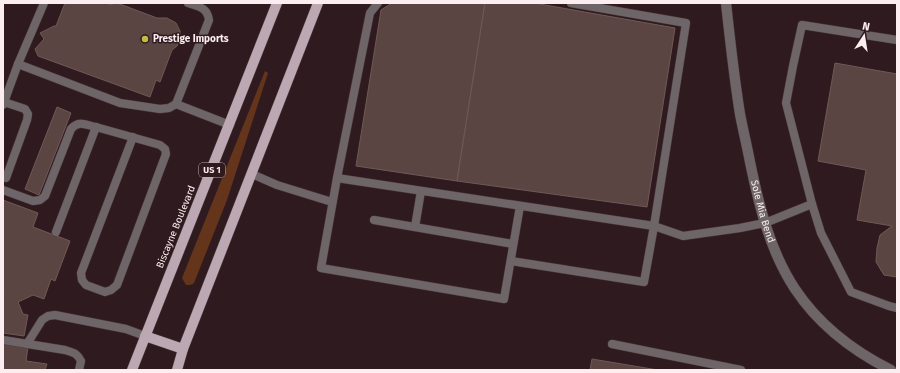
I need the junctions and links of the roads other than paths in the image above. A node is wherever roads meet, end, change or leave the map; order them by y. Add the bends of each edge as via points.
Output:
1 (44, 3) edge
2 (188, 3) edge
3 (277, 3) edge
4 (318, 3) edge
5 (378, 3) edge
6 (571, 3) edge
7 (726, 3) edge
8 (897, 40) edge
9 (18, 64) junction
10 (4, 104) edge
11 (176, 104) junction
12 (230, 125) junction
13 (96, 127) junction
14 (133, 137) junction
15 (252, 174) junction
16 (6, 178) dead end
17 (337, 178) junction
18 (3, 190) edge
19 (421, 191) junction
20 (332, 202) junction
21 (812, 204) junction
22 (520, 206) junction
23 (374, 220) dead end
24 (765, 222) junction
25 (654, 226) junction
26 (415, 227) junction
27 (56, 232) dead end
28 (513, 244) junction
29 (510, 261) junction
30 (897, 308) edge
31 (144, 336) junction
32 (3, 340) edge
33 (27, 344) junction
34 (612, 344) dead end
35 (184, 349) junction
36 (180, 368) edge
37 (79, 370) edge
38 (132, 370) edge
39 (741, 370) edge
40 (891, 370) edge

1 - 9 lane
2 - 11 lane via 204,9 209,20
3 - 12 main road, Biscayne Boulevard / US 1
4 - 15 main road
5 - 17 lane via 370,13
6 - 25 lane via 686,23
7 - 24 street, Sole Mia Bend via 740,114
8 - 21 lane via 802,25 786,103
9 - 10 lane
9 - 11 lane via 120,103 160,109
10 - 16 lane via 25,109 28,114
11 - 12 lane
12 - 31 main road, Biscayne Boulevard / US 1
13 - 14 lane
13 - 18 lane via 80,123 71,129 45,196 40,200 33,201
13 - 27 lane
14 - 14 lane via 160,145 166,154 117,285 105,292 86,285 82,280 82,273
15 - 20 lane via 277,185
15 - 35 main road
17 - 19 lane
17 - 20 lane
19 - 22 lane
19 - 26 lane
20 - 29 lane via 320,268 504,298
21 - 24 lane
21 - 30 lane via 821,232 851,292
22 - 25 lane
22 - 28 lane
23 - 26 lane
24 - 25 lane via 683,236
24 - 40 street, Sole Mia Bend via 782,269 812,311 852,348
25 - 29 lane via 644,282
26 - 28 lane
28 - 29 lane
31 - 33 lane via 126,329 55,315 42,320
31 - 35 main road
31 - 38 main road, Biscayne Boulevard / US 1
32 - 33 lane
33 - 37 lane via 74,353 81,361
34 - 39 lane
35 - 36 main road

